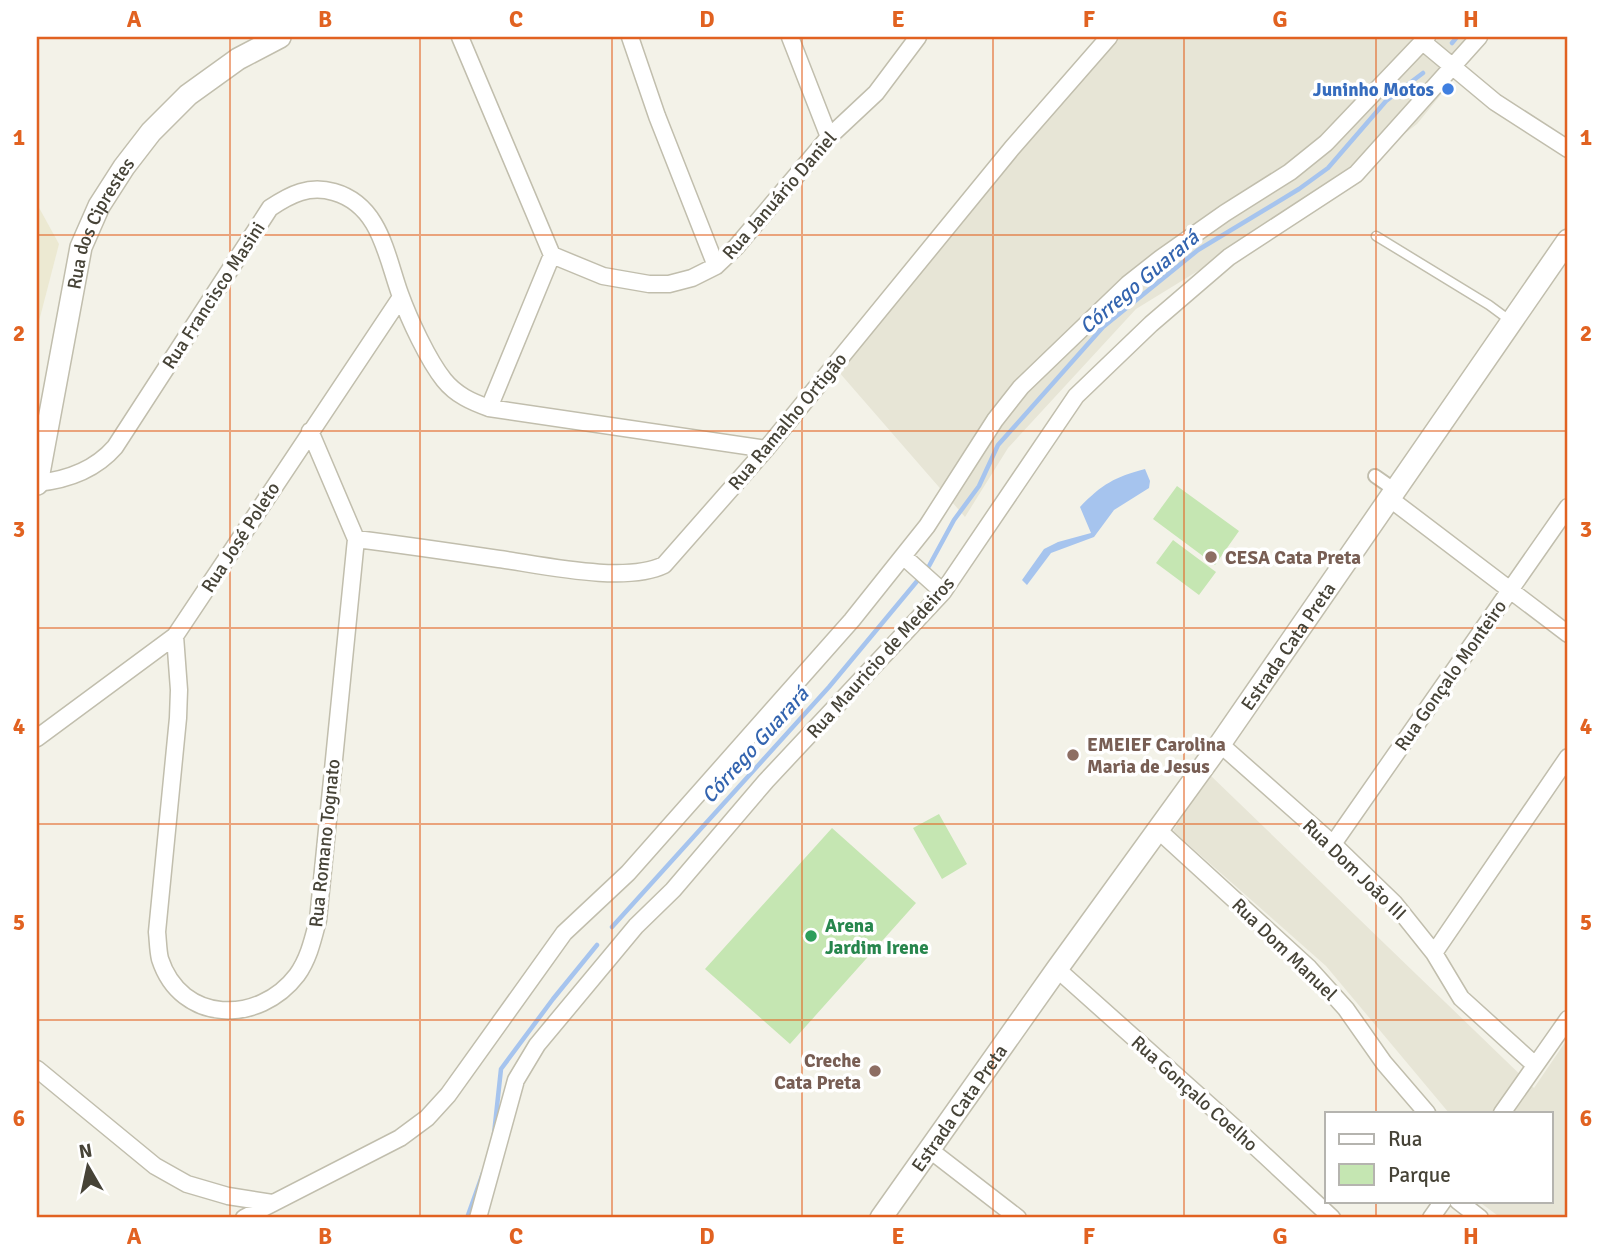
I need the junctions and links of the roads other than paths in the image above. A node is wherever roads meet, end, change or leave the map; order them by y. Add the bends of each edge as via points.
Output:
1 (280, 37) edge
2 (460, 37) edge
3 (629, 37) edge
4 (790, 37) edge
5 (918, 37) edge
6 (1109, 37) edge
7 (1479, 37) edge
8 (1425, 39) edge
9 (1454, 66) junction
10 (829, 137) junction
11 (1568, 149) edge
12 (1376, 236) dead end
13 (1568, 240) edge
14 (552, 255) junction
15 (716, 266) junction
16 (401, 297) junction
17 (1511, 322) junction
18 (489, 408) junction
19 (310, 431) junction
20 (766, 449) junction
21 (1375, 477) dead end
22 (37, 483) edge
23 (1392, 494) junction
24 (1568, 507) edge
25 (356, 539) junction
26 (903, 556) junction
27 (1508, 591) junction
28 (943, 592) junction
29 (1568, 634) edge
30 (175, 636) junction
31 (37, 738) edge
32 (1220, 744) junction
33 (1568, 757) edge
34 (1157, 829) junction
35 (1332, 844) junction
36 (1434, 953) junction
37 (1057, 969) junction
38 (1568, 1019) edge
39 (1535, 1065) junction
40 (37, 1069) edge
41 (1426, 1112) edge
42 (1503, 1112) edge
43 (930, 1150) junction
44 (1442, 1202) edge
45 (1459, 1202) edge
46 (272, 1203) junction
47 (244, 1218) edge
48 (478, 1218) edge
49 (881, 1218) edge
50 (1018, 1218) edge
51 (1332, 1218) edge
52 (1431, 1218) edge
53 (1480, 1218) edge

1 - 22 street, Rua dos Ciprestes via 238,59 188,95 151,132 99,206 81,247
2 - 14 street
3 - 15 street
4 - 10 street
5 - 10 street, Rua Januário Daniel via 876,93
6 - 20 street, Rua Ramalho Ortigão via 1012,148
7 - 9 street, Rua Mauricio de Medeiros
8 - 9 street
8 - 26 street via 1326,144 1161,258 1021,387
9 - 11 street via 1496,102
9 - 28 street, Rua Mauricio de Medeiros via 1356,174 1229,257 1076,396
10 - 15 street, Rua Januário Daniel
12 - 17 lane
13 - 17 street, Estrada Cata Preta
14 - 15 street, Rua Januário Daniel via 603,275 649,284 692,278
14 - 18 street
16 - 18 street, Rua Francisco Masini via 445,381 457,393
16 - 19 street, Rua José Poleto
16 - 22 street, Rua Francisco Masini via 383,240 367,211 352,198 332,191 312,188 291,194 257,224 103,462 55,481
17 - 23 street, Estrada Cata Preta
18 - 20 street, Rua Francisco Masini
19 - 25 street, Rua Romano Tognato
19 - 30 street, Rua José Poleto
20 - 25 street, Rua Ramalho Ortigão via 664,565 651,571 583,571
21 - 23 street
23 - 27 street
23 - 32 street, Estrada Cata Preta
24 - 27 street, Rua Gonçalo Monteiro
25 - 30 street, Rua Romano Tognato via 318,920 297,975 276,994 248,1009 221,1012 197,1005 172,982 160,958 158,932 178,718
26 - 28 street
26 - 46 street via 628,873 564,933 427,1118 400,1138
27 - 29 street
27 - 35 street, Rua Gonçalo Monteiro
28 - 48 street, Rua Mauricio de Medeiros via 636,926 537,1045 516,1080
30 - 31 street, Rua José Poleto
32 - 34 street, Estrada Cata Preta
32 - 35 street, Rua Dom João III
33 - 36 street
34 - 37 street, Estrada Cata Preta
34 - 41 street, Rua Dom Manuel via 1309,968
35 - 36 street, Rua Dom João III via 1394,902
36 - 39 street, Rua Dom João III via 1461,998
37 - 43 street, Estrada Cata Preta
37 - 51 street, Rua Gonçalo Coelho
38 - 39 street
39 - 42 street
40 - 46 street via 155,1166 187,1184
43 - 49 street, Estrada Cata Preta
43 - 50 street
44 - 52 street
45 - 53 street
46 - 47 street

